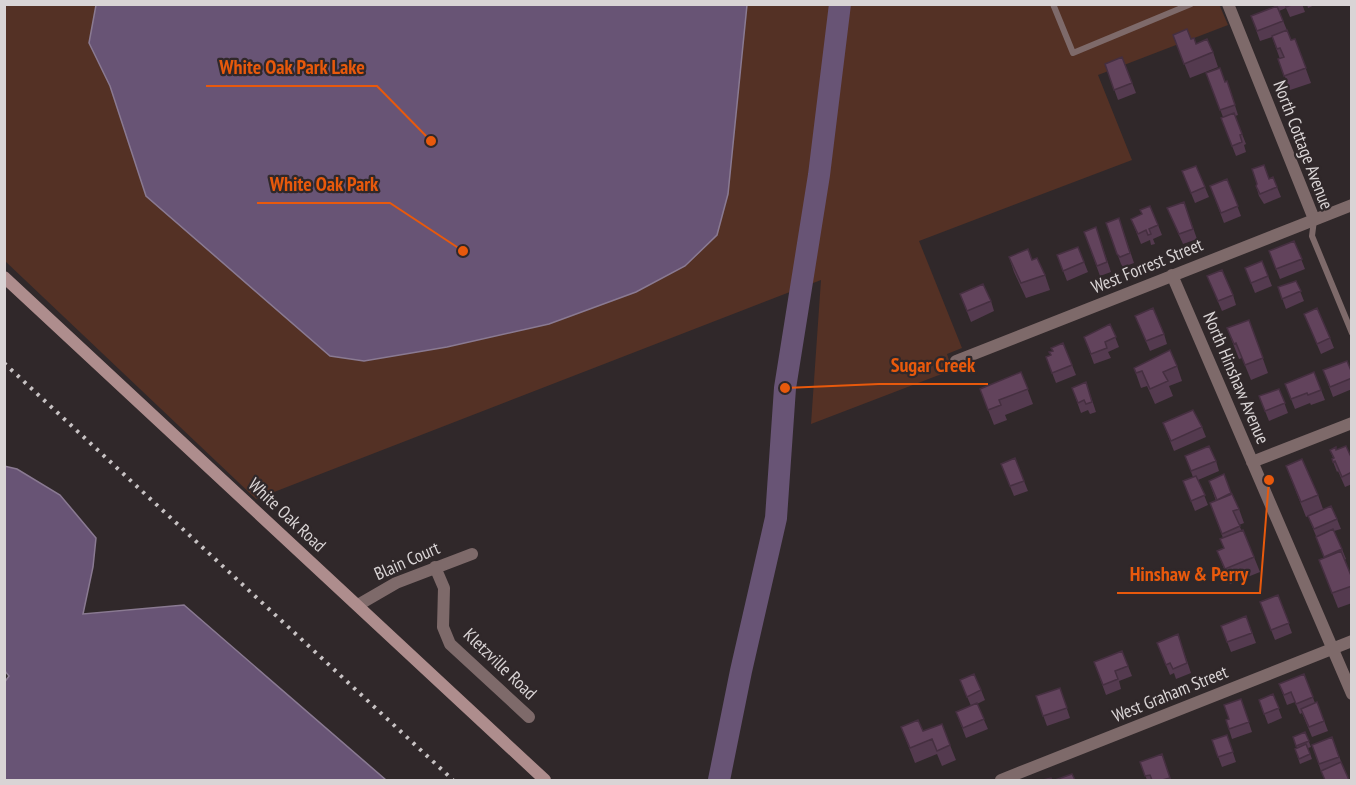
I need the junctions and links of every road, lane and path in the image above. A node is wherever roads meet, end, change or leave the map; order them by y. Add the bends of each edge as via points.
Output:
1 (1053, 4) edge
2 (1191, 4) edge
3 (1228, 4) edge
4 (1180, 7) edge
5 (1352, 205) edge
6 (1314, 219) junction
7 (1173, 275) junction
8 (4, 277) edge
9 (1352, 333) edge
10 (956, 361) dead end
11 (1352, 423) edge
12 (1252, 462) junction
13 (472, 554) dead end
14 (435, 567) junction
15 (358, 605) junction
16 (1352, 641) edge
17 (1333, 648) junction
18 (1352, 694) edge
19 (529, 717) dead end
20 (545, 780) edge
21 (1001, 780) edge

1 - 4 lane via 1073,53
2 - 4 lane
3 - 6 street, North Cottage Avenue
5 - 6 street, West Forrest Street
6 - 7 street, West Forrest Street
6 - 9 lane, North Cottage Avenue via 1312,236
7 - 10 street, West Forrest Street
7 - 12 street, North Hinshaw Avenue
8 - 15 street, White Oak Road
11 - 12 street
12 - 17 street, North Hinshaw Avenue
13 - 14 street, Blain Court
14 - 15 street, Blain Court
14 - 19 street, Kletzville Road via 444,588 443,627 450,644
15 - 20 street, White Oak Road
16 - 17 street, West Graham Street
17 - 18 street, North Hinshaw Avenue
17 - 21 street, West Graham Street

